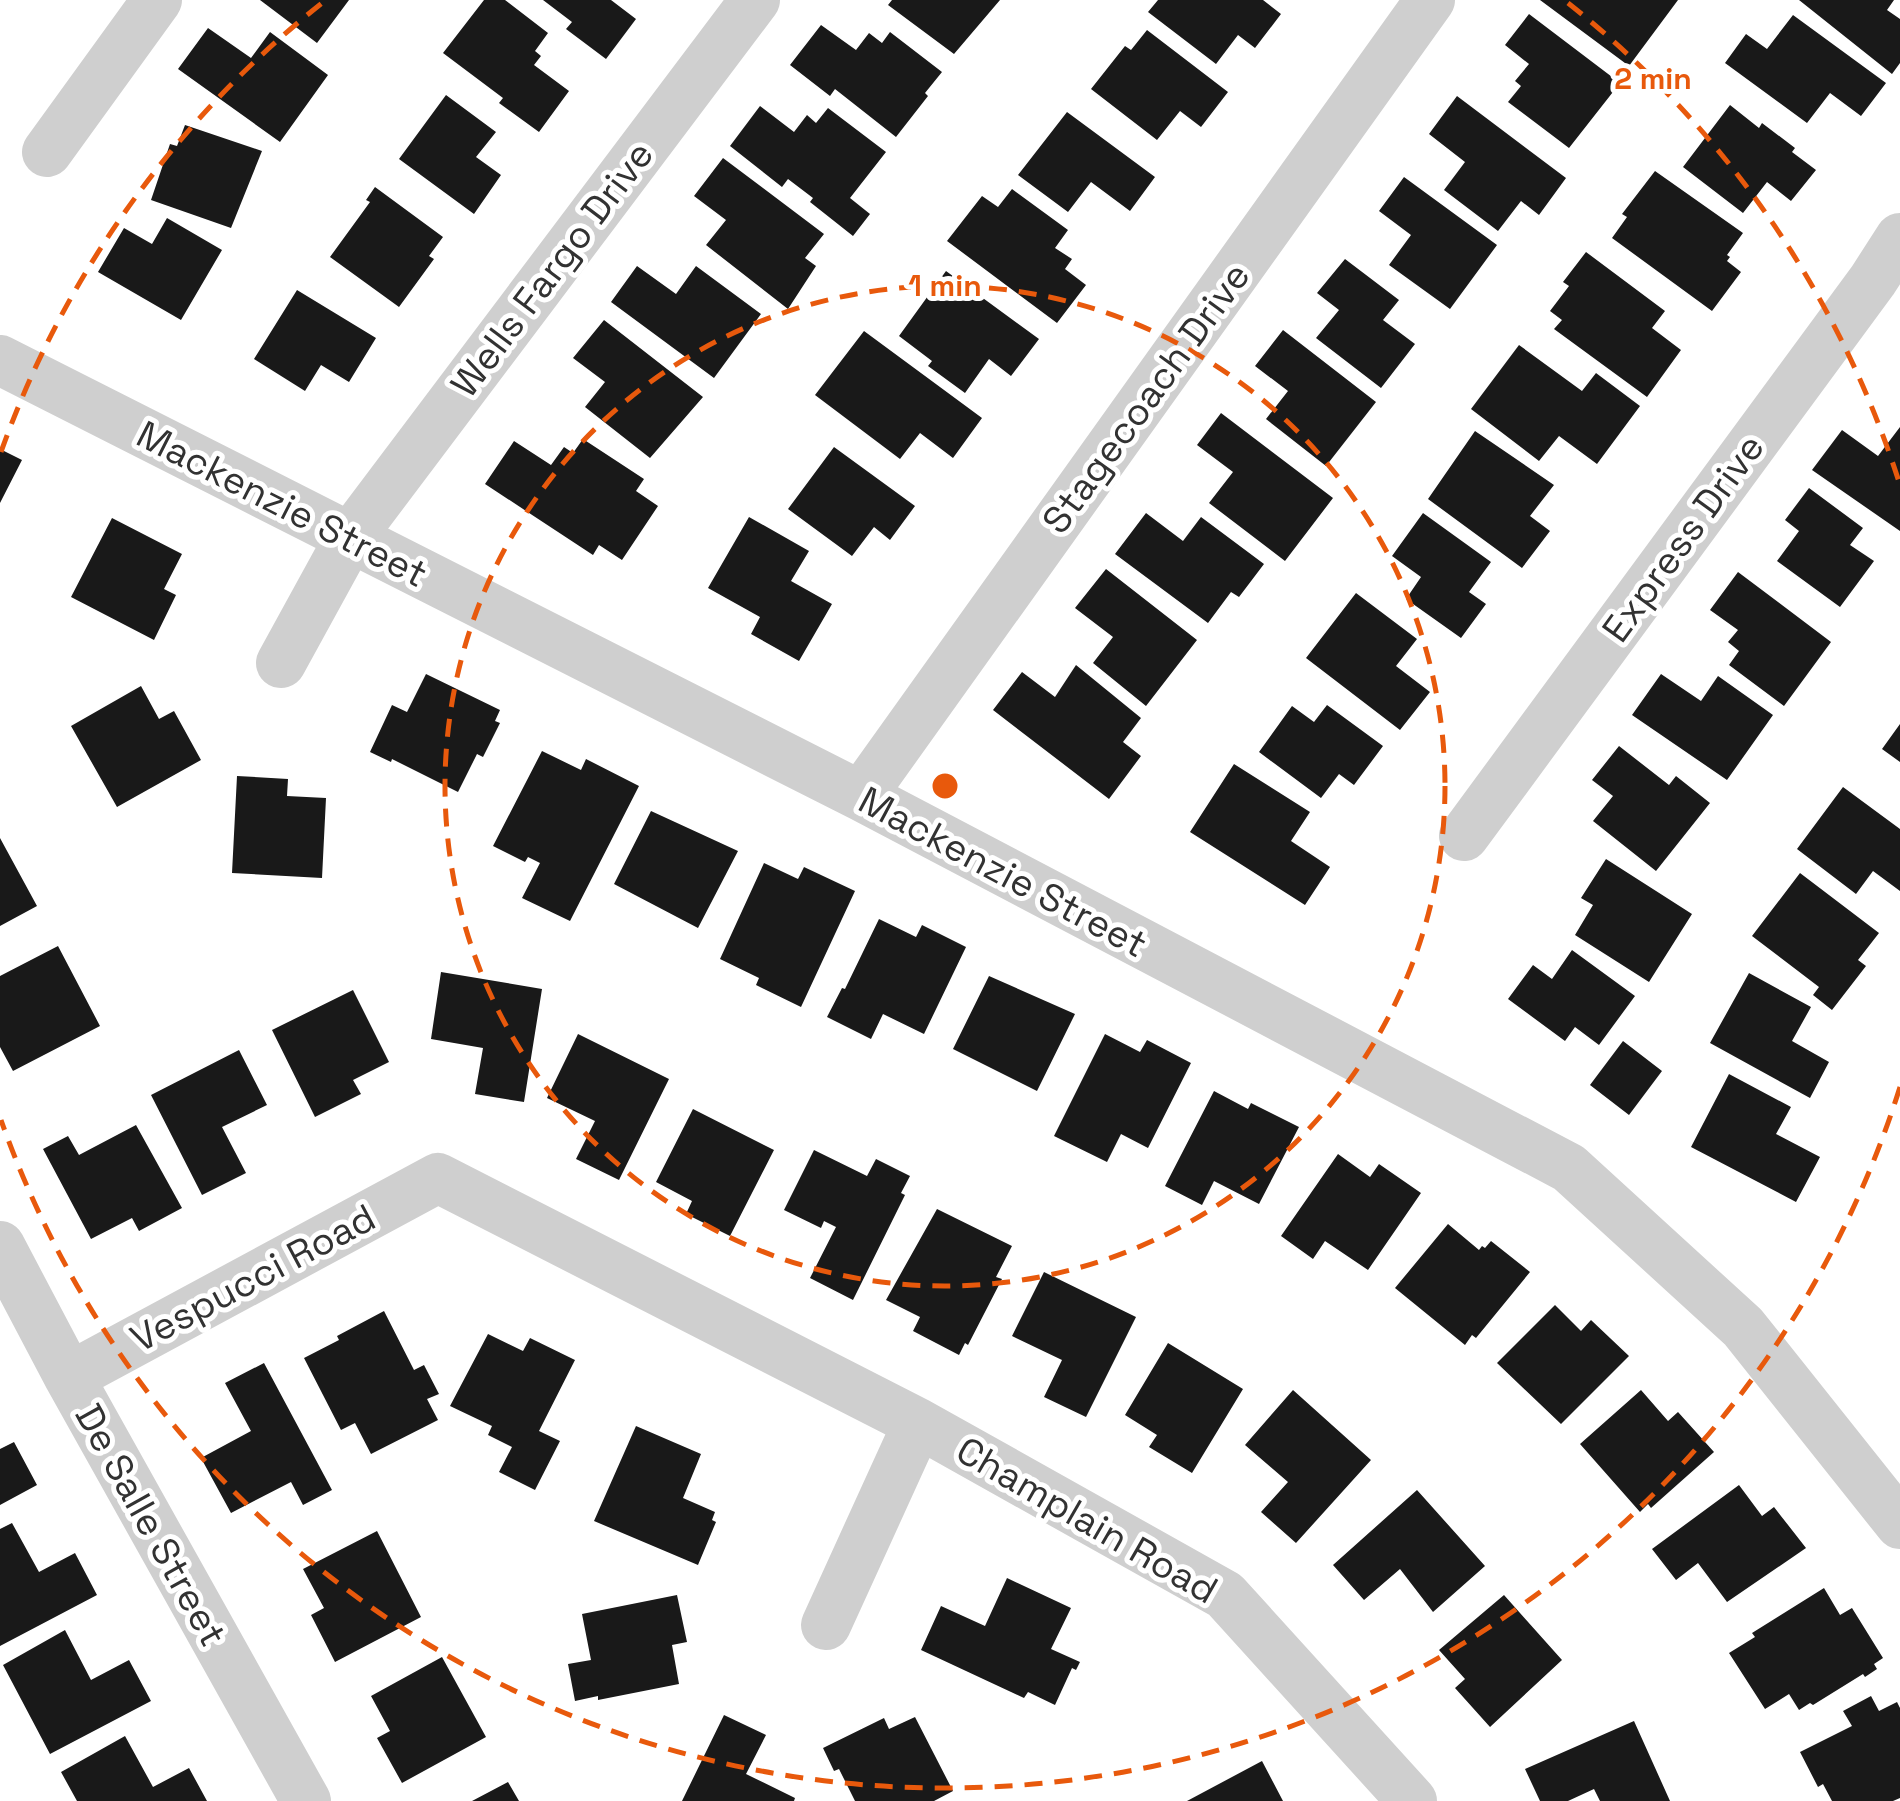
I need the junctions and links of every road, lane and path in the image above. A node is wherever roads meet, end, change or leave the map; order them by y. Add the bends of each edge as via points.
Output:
1 (157, 0) edge
2 (755, 0) edge
3 (1430, 0) edge
4 (47, 152) dead end
5 (1900, 238) edge
6 (0, 360) edge
7 (349, 539) junction
8 (281, 663) dead end
9 (861, 796) junction
10 (1464, 836) dead end
11 (438, 1178) joint
12 (0, 1246) edge
13 (69, 1377) junction
14 (918, 1423) junction
15 (1900, 1524) edge
16 (826, 1625) dead end
17 (306, 1801) edge
18 (1412, 1801) edge

1 - 4 street
2 - 7 street, Wells Fargo Drive
3 - 9 street, Stagecoach Drive
5 - 10 street, Express Drive
6 - 7 street, Mackenzie Street
7 - 8 street, Wells Fargo Drive
7 - 9 street, Mackenzie Street
9 - 15 street, Mackenzie Street via 1569,1168 1743,1327
11 - 13 street, Vespucci Road
11 - 14 street, Champlain Road
12 - 13 street, De Salle Street
13 - 17 street, De Salle Street
14 - 16 street, Champlain Road
14 - 18 street, Champlain Road via 1225,1595

